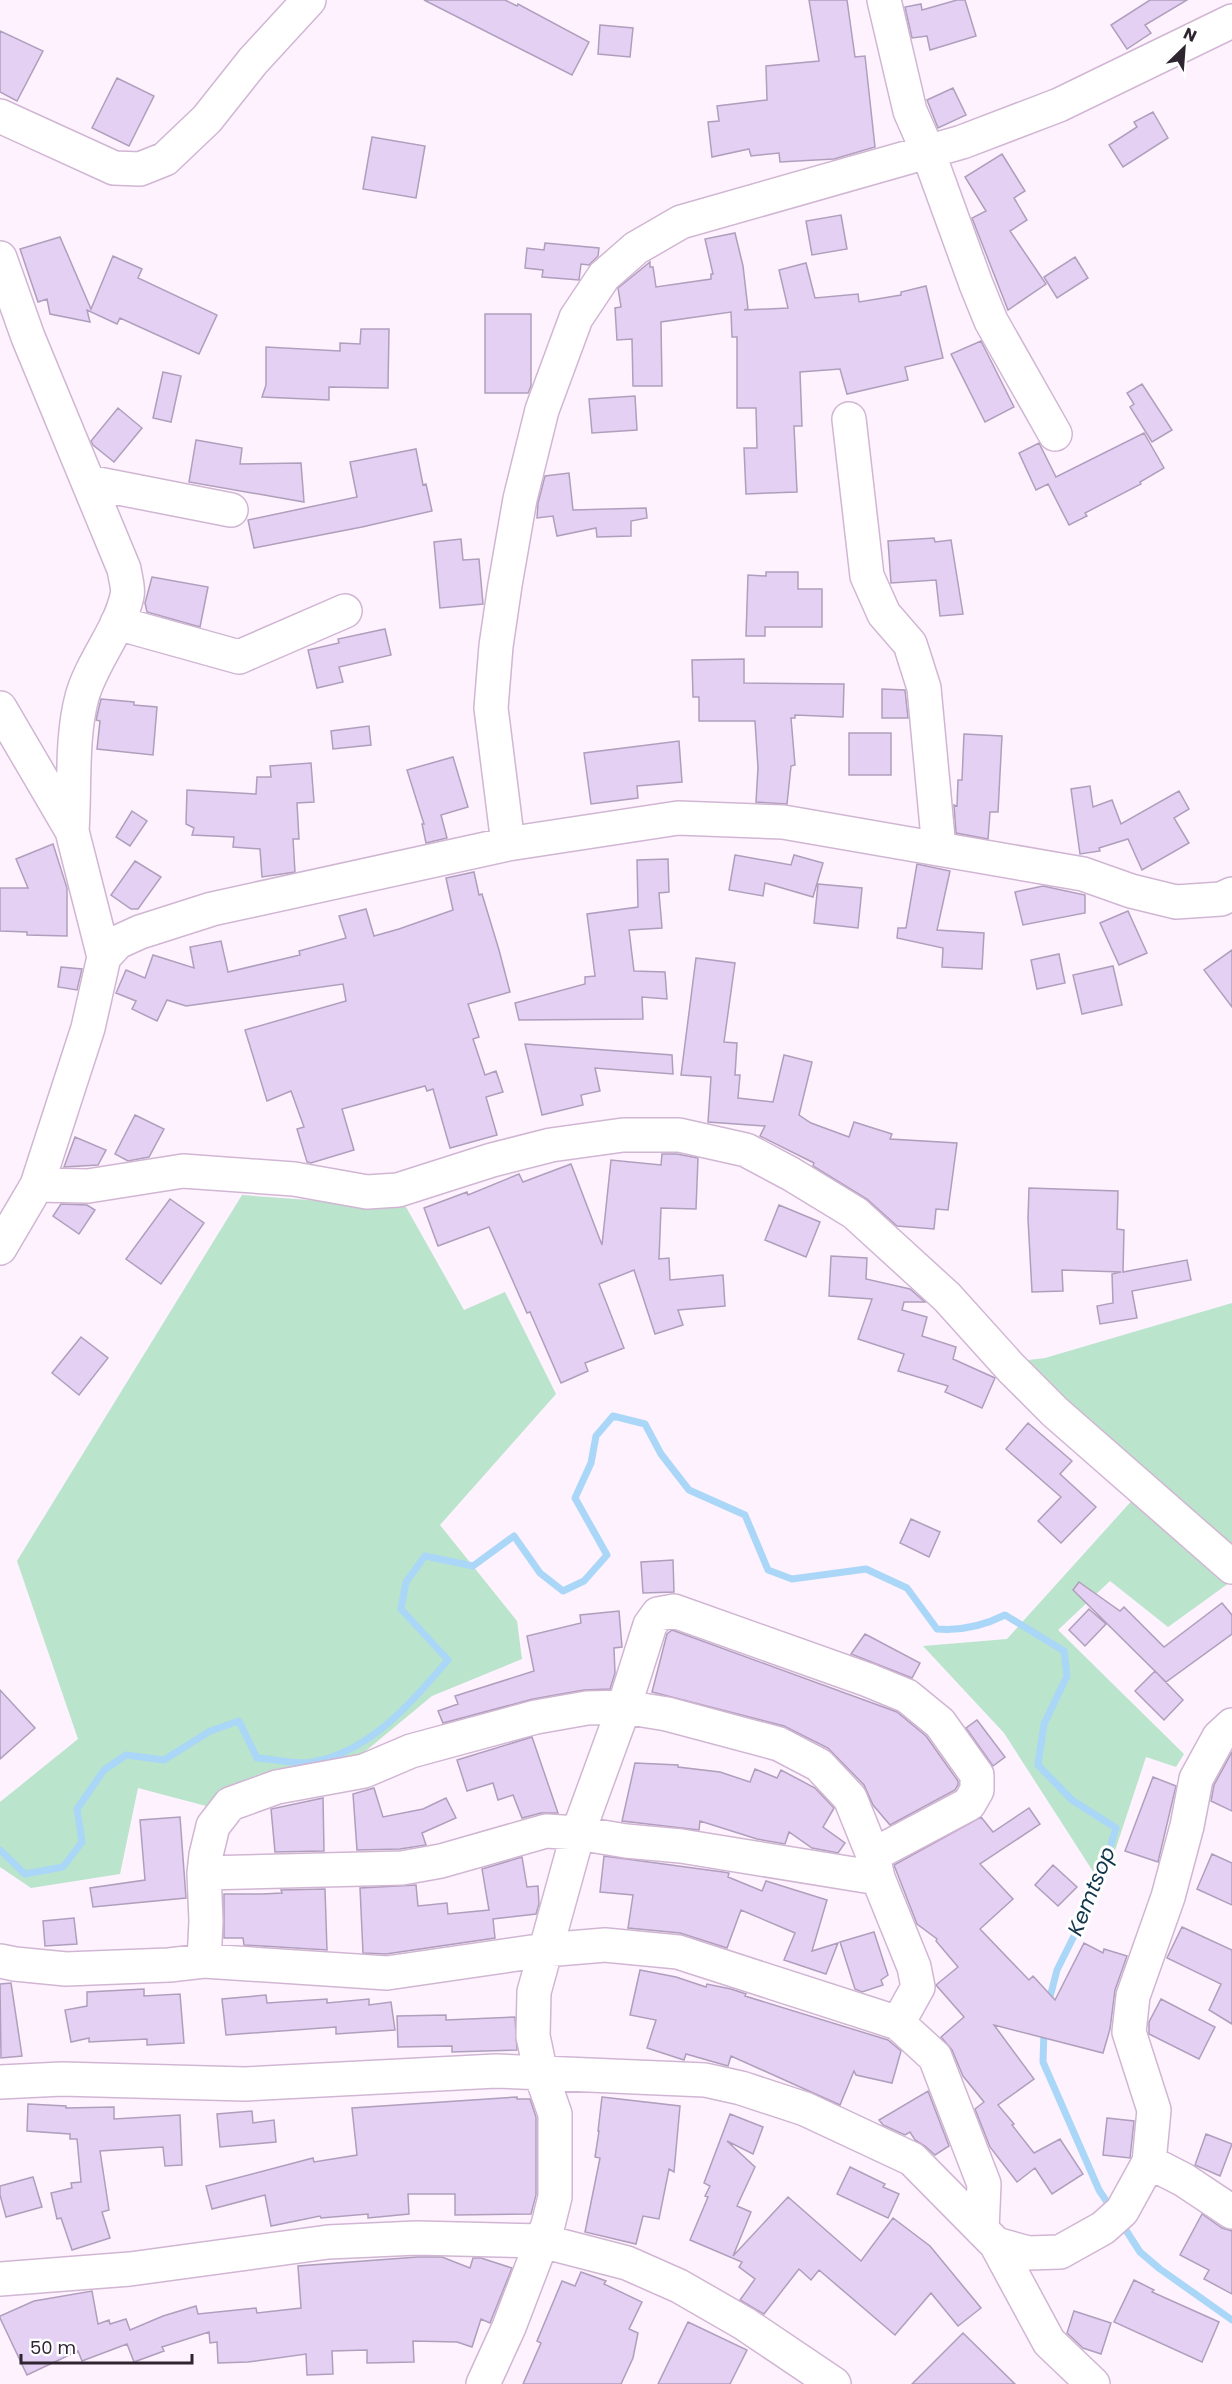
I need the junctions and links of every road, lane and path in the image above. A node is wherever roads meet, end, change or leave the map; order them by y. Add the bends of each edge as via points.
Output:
1 (309, 0) edge
2 (884, 0) edge
3 (1232, 21) edge
4 (0, 116) edge
5 (928, 152) junction
6 (0, 258) edge
7 (849, 419) dead end
8 (1055, 434) dead end
9 (88, 482) junction
10 (231, 510) dead end
11 (345, 612) dead end
12 (117, 623) junction
13 (0, 708) edge
14 (72, 831) junction
15 (508, 844) junction
16 (939, 849) junction
17 (1232, 894) edge
18 (104, 957) junction
19 (37, 1185) junction
20 (0, 1248) edge
21 (1232, 1568) edge
22 (624, 1707) junction
23 (1232, 1725) edge
24 (578, 1833) junction
25 (875, 1866) junction
26 (204, 1873) junction
27 (544, 1950) junction
28 (0, 1961) edge
29 (204, 1961) junction
30 (898, 2023) junction
31 (541, 2074) junction
32 (0, 2082) edge
33 (1149, 2162) junction
34 (1232, 2212) edge
35 (989, 2237) junction
36 (542, 2241) junction
37 (0, 2279) edge
38 (483, 2384) edge
39 (834, 2384) edge
40 (1093, 2384) edge

1 - 4 street via 207,119 165,159 140,169 114,168
2 - 5 street via 910,111
3 - 5 street via 1059,105
5 - 8 street via 990,321
5 - 15 street via 681,222 636,248 604,276 576,318 542,410 520,498 496,646 491,708
6 - 9 street
7 - 16 street via 867,576 884,614 910,644 924,688
9 - 10 street
9 - 12 street via 124,569 128,594
11 - 12 street via 239,657
12 - 14 street via 91,670 81,699
13 - 14 street
14 - 18 street
15 - 16 street via 678,818 783,822
15 - 18 street via 212,909 140,932 118,942
16 - 17 street via 1083,874 1176,902 1221,899
18 - 19 street via 88,1028
19 - 20 street
19 - 21 street via 88,1186 183,1170 294,1179 367,1192 398,1190 551,1144 623,1135 678,1135 746,1150 855,1213 947,1297 1055,1412
22 - 24 street
22 - 25 street via 667,1714 779,1744 819,1766 850,1798
22 - 25 street via 650,1625 658,1614 674,1611 907,1696 940,1723 977,1775 977,1790 969,1804
22 - 26 street via 587,1708 536,1717 411,1751 364,1771 249,1796 230,1804 213,1826
23 - 33 street via 1219,1737 1196,1779 1168,1897 1133,1996 1129,2032 1154,2110
24 - 25 street via 728,1853
24 - 26 street via 546,1831 441,1862 402,1868
24 - 27 street
25 - 30 street via 918,1987
26 - 29 street
27 - 29 street via 387,1973
27 - 30 street via 605,1945 678,1952
27 - 31 street via 534,1992 533,2036
28 - 29 street via 66,1969
30 - 35 street via 935,2057 984,2184
31 - 32 street via 496,2071 245,2084 62,2079
31 - 35 street via 705,2080 806,2109 912,2159
31 - 36 street via 555,2114 556,2162 555,2198
33 - 34 street
33 - 35 street via 1122,2211 1103,2228 1060,2252 1028,2253
35 - 40 street via 1049,2342
36 - 37 street via 417,2238 328,2242 130,2269
36 - 38 street
36 - 39 street via 627,2263 679,2286 745,2324

